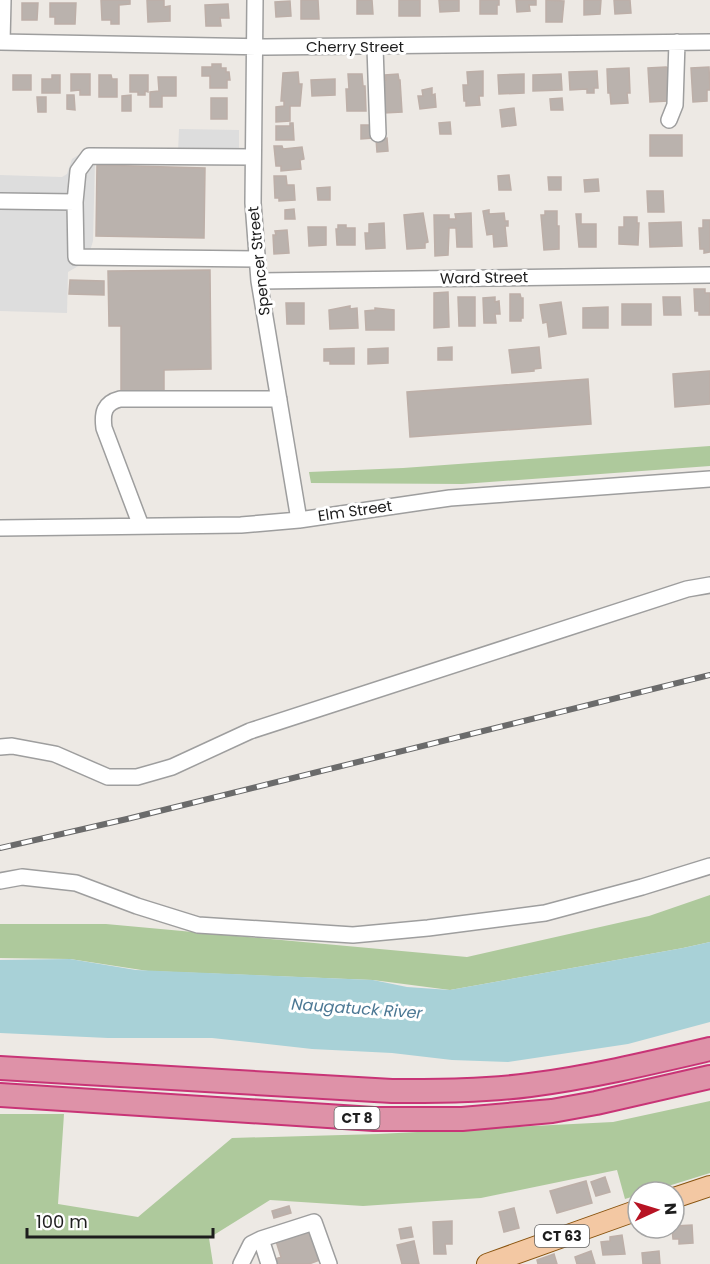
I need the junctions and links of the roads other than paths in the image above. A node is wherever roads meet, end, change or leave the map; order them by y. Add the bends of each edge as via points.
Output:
1 (3, 0) edge
2 (255, 0) edge
3 (1, 42) edge
4 (677, 42) junction
5 (710, 42) edge
6 (255, 47) junction
7 (375, 47) junction
8 (669, 120) dead end
9 (378, 134) dead end
10 (253, 158) junction
11 (0, 201) edge
12 (75, 202) junction
13 (257, 259) junction
14 (710, 275) edge
15 (259, 281) junction
16 (279, 399) junction
17 (710, 479) edge
18 (299, 520) junction
19 (141, 526) junction
20 (0, 528) edge
21 (710, 585) edge
22 (0, 747) edge
23 (710, 866) edge
24 (0, 881) edge
25 (710, 1049) edge
26 (0, 1068) edge
27 (710, 1077) edge
28 (0, 1095) edge
29 (710, 1186) edge
30 (686, 1194) edge
31 (626, 1214) edge
32 (261, 1239) junction
33 (241, 1264) edge
34 (269, 1264) edge
35 (329, 1264) edge
36 (487, 1264) edge

1 - 3 street
2 - 6 street, Spencer Street
3 - 6 street, Cherry Street
4 - 5 street, Cherry Street
4 - 7 street, Cherry Street
4 - 8 street via 675,105
6 - 7 street, Cherry Street
6 - 10 street, Spencer Street
7 - 9 street
10 - 12 street via 89,156 78,171
10 - 13 street, Spencer Street
11 - 12 street
12 - 13 street via 76,257
13 - 15 street, Spencer Street
14 - 15 street, Ward Street
15 - 16 street, Spencer Street
16 - 18 street, Spencer Street
16 - 19 street via 111,401 102,418 104,428
17 - 18 street, Elm Street via 450,498
18 - 19 street, Elm Street
19 - 20 street, Elm Street
21 - 22 street via 687,589 250,731 172,767 137,777 108,777 55,754
23 - 24 street via 545,913 353,935 198,925 76,883 22,877
25 - 26 highway, CT 8 via 573,1079 438,1091
27 - 28 highway, CT 8 via 552,1111 451,1119 374,1119
29 - 30 main road
31 - 36 main road, CT 63
32 - 33 street via 251,1244
32 - 34 street
32 - 35 street via 314,1222

